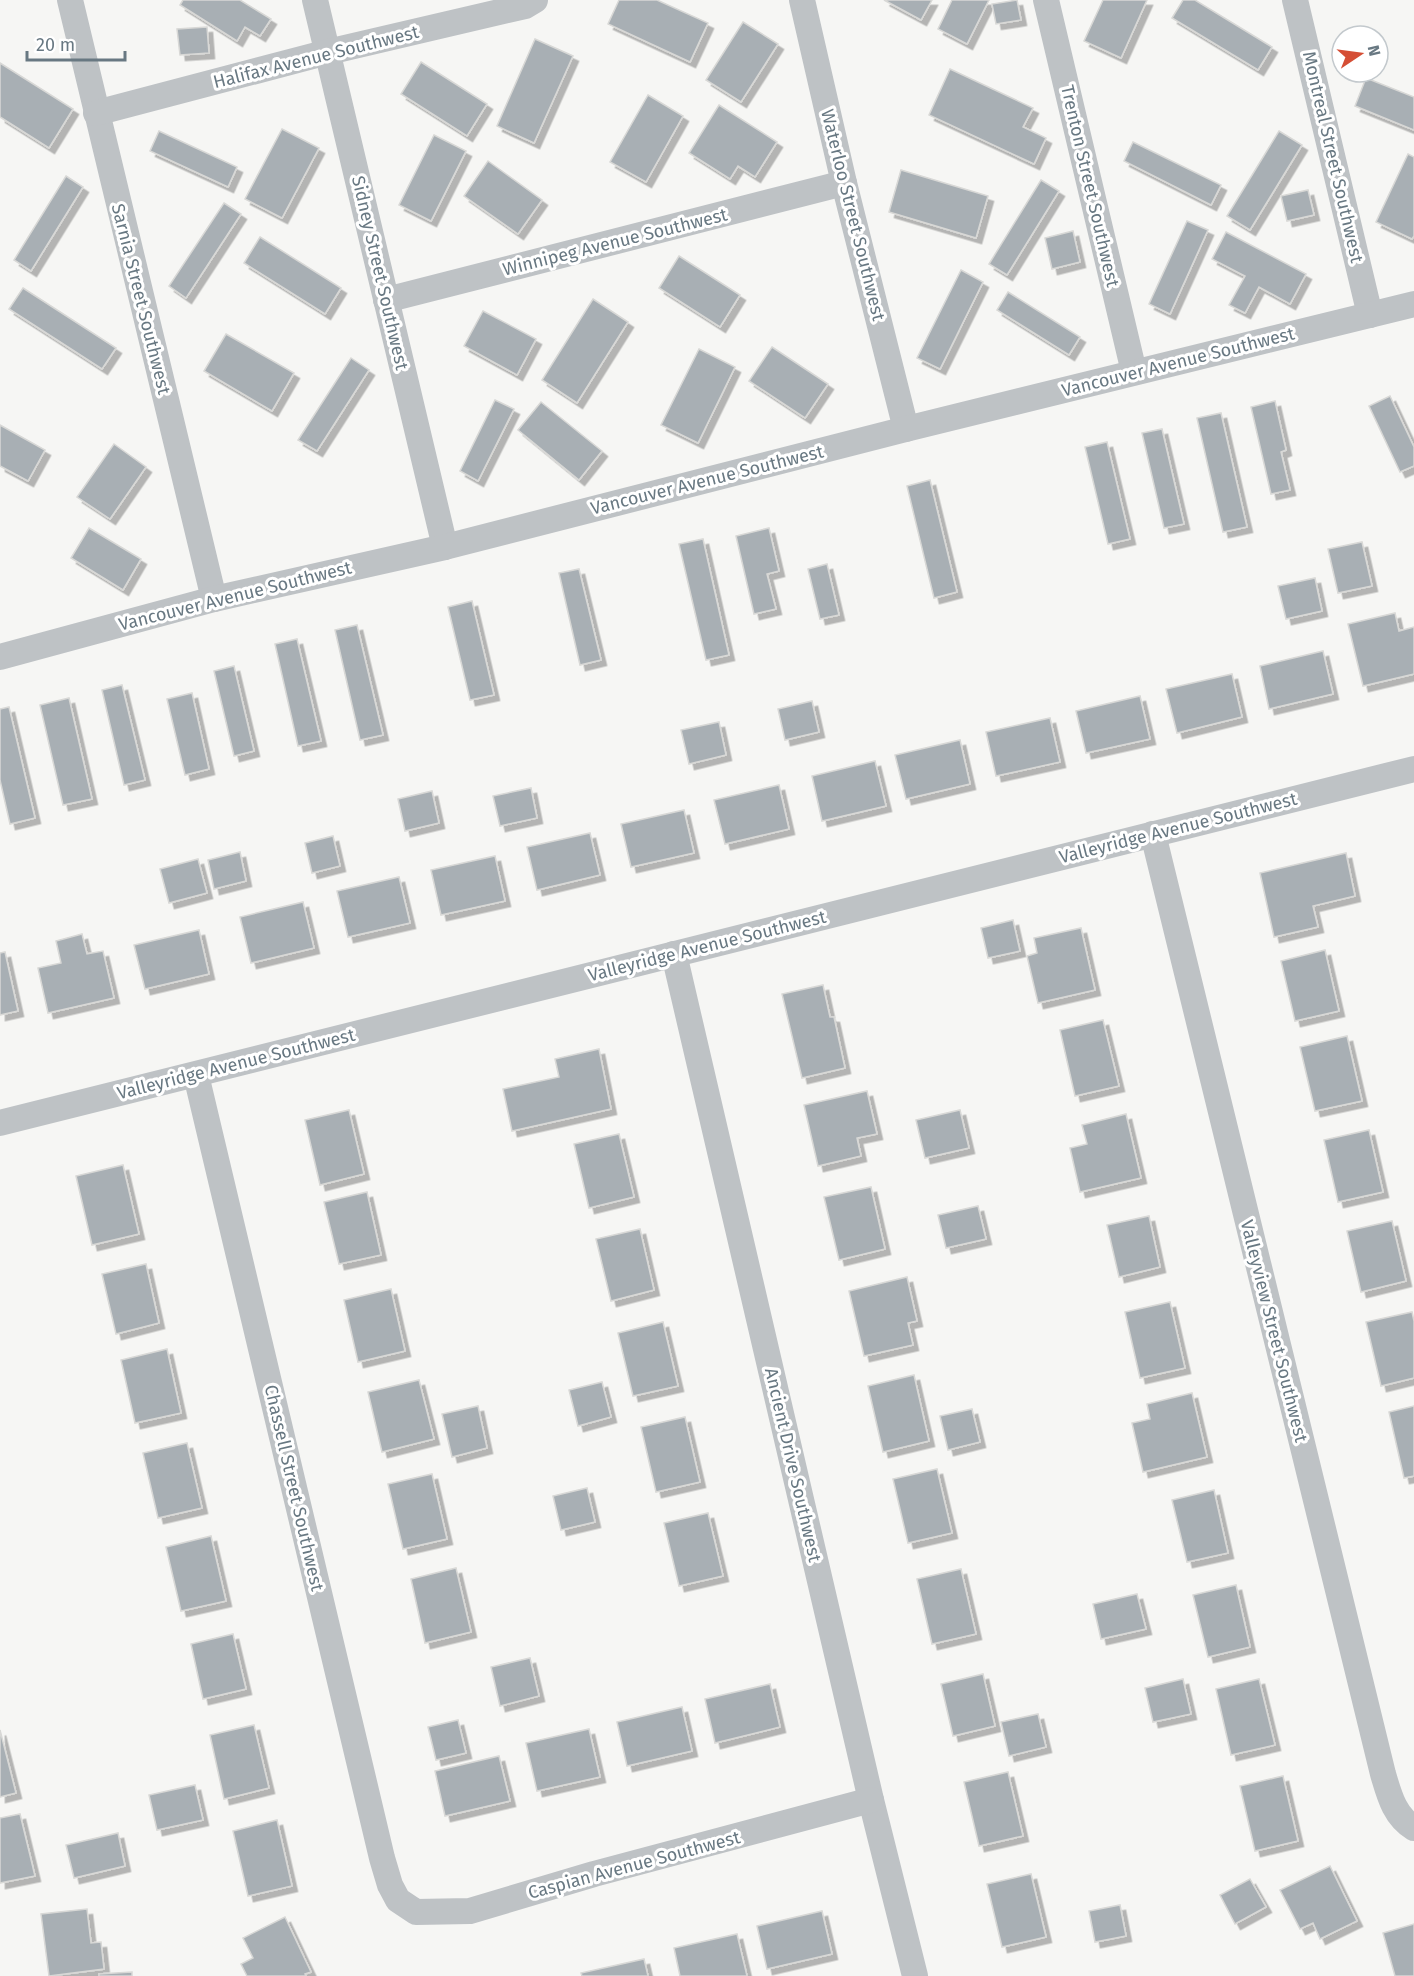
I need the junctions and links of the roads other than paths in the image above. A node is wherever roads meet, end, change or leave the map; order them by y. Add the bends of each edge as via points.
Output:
1 (70, 0) edge
2 (315, 0) edge
3 (535, 0) edge
4 (802, 0) edge
5 (1046, 0) edge
6 (1295, 0) edge
7 (328, 52) junction
8 (96, 112) junction
9 (844, 183) junction
10 (386, 300) junction
11 (1414, 304) edge
12 (1370, 315) junction
13 (1134, 372) junction
14 (906, 429) junction
15 (445, 547) junction
16 (214, 599) junction
17 (0, 657) edge
18 (1414, 770) edge
19 (1153, 834) junction
20 (674, 954) junction
21 (196, 1075) junction
22 (0, 1123) edge
23 (871, 1800) junction
24 (1410, 1825) edge
25 (398, 1900) joint
26 (915, 1976) edge

1 - 8 street, Sarnia Street Southwest
2 - 7 street, Sidney Street Southwest
3 - 7 street, Halifax Avenue Southwest via 525,6
4 - 9 street, Waterloo Street Southwest
5 - 13 street, Trenton Street Southwest
6 - 12 street, Montreal Street Southwest
7 - 8 street, Halifax Avenue Southwest
7 - 10 street, Sidney Street Southwest
8 - 16 street, Sarnia Street Southwest
9 - 10 street, Winnipeg Avenue Southwest
9 - 14 street, Waterloo Street Southwest
10 - 15 street, Sidney Street Southwest
11 - 12 street, Vancouver Avenue Southwest
12 - 13 street, Vancouver Avenue Southwest
13 - 14 street, Vancouver Avenue Southwest
14 - 15 street, Vancouver Avenue Southwest
15 - 16 street, Vancouver Avenue Southwest
16 - 17 street, Vancouver Avenue Southwest
18 - 19 street, Valleyridge Avenue Southwest
19 - 20 street, Valleyridge Avenue Southwest
19 - 24 street, Valleyview Street Southwest via 1383,1774 1397,1812
20 - 21 street, Valleyridge Avenue Southwest
20 - 23 street, Ancient Drive Southwest
21 - 22 street, Valleyridge Avenue Southwest
21 - 25 street, Chassell Street Southwest via 382,1858
23 - 25 street, Caspian Avenue Southwest via 470,1911 416,1912
23 - 26 street, Ancient Drive Southwest

